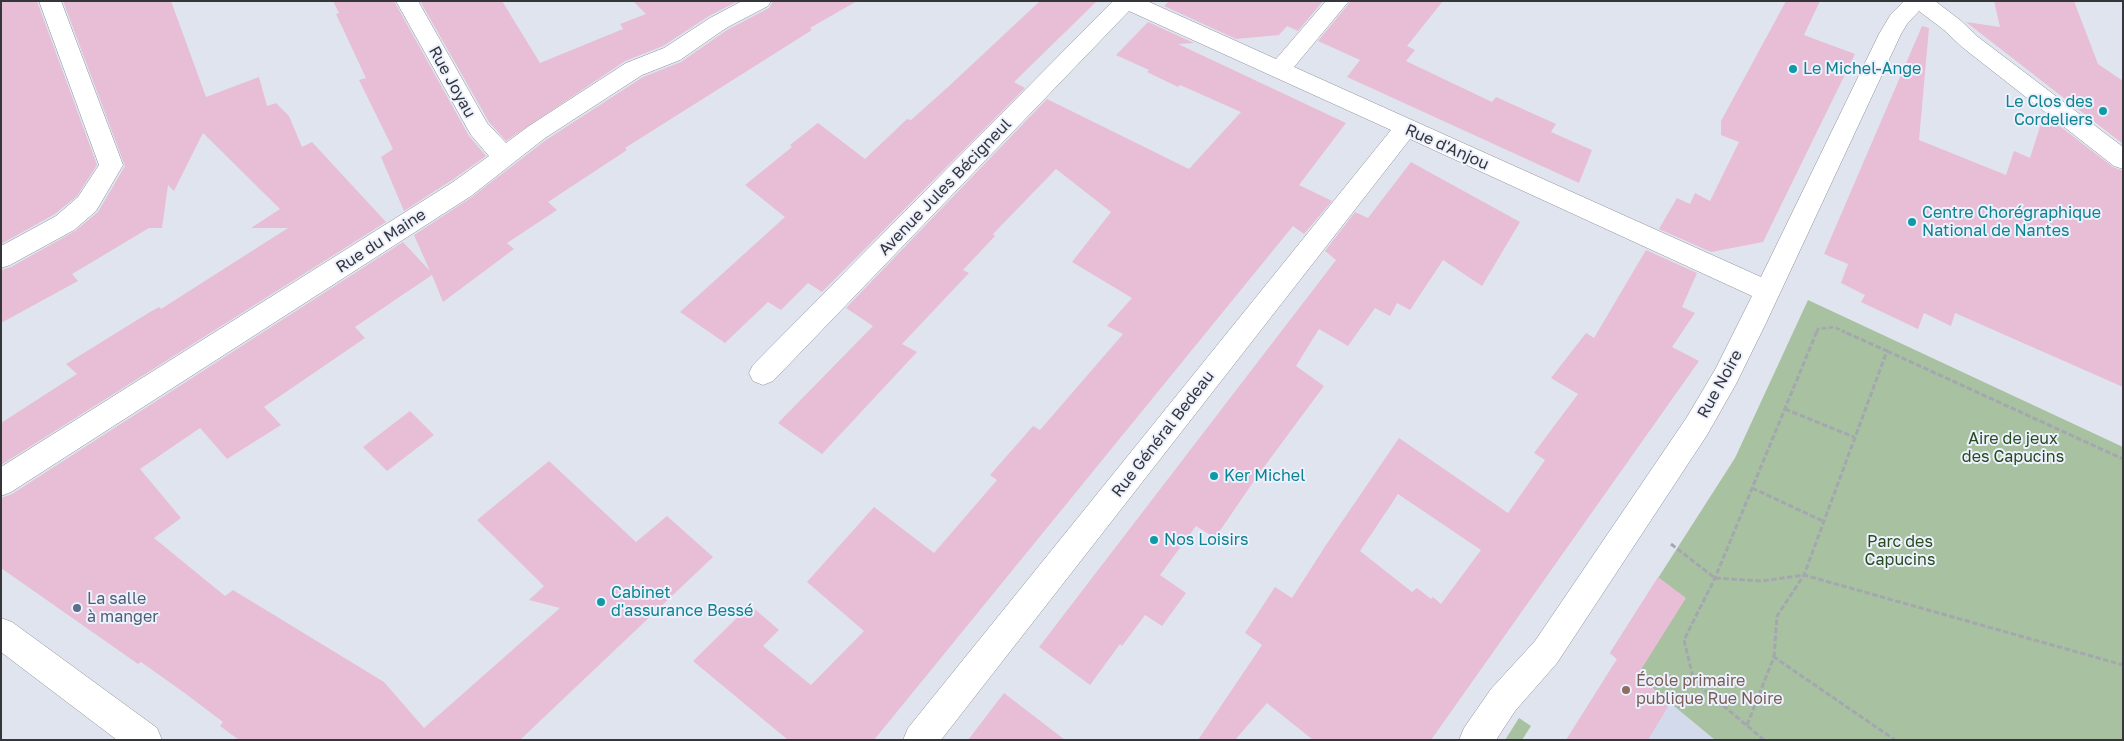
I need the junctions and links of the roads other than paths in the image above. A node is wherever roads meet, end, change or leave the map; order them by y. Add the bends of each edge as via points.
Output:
1 (50, 1) edge
2 (407, 1) edge
3 (760, 1) edge
4 (1127, 1) edge
5 (1338, 1) edge
6 (1918, 1) edge
7 (1280, 69) junction
8 (1406, 128) junction
9 (505, 156) junction
10 (2123, 160) edge
11 (1, 258) edge
12 (1767, 291) junction
13 (763, 373) dead end
14 (1, 483) edge
15 (1, 633) edge
16 (145, 740) edge
17 (920, 740) edge
18 (1476, 740) edge

1 - 11 street via 111,165 87,204 72,217
2 - 9 street, Rue Joyau via 479,128
3 - 9 street, Rue du Maine via 672,54 634,69
4 - 7 street, Rue d'Anjou
4 - 13 street, Avenue Jules Bécigneul
5 - 7 street
6 - 10 street
6 - 12 street, Rue Noire via 1899,19 1890,34
7 - 8 street, Rue d'Anjou
8 - 12 street, Rue d'Anjou
8 - 17 street, Rue Général Bedeau
9 - 14 street, Rue du Maine via 462,189
12 - 18 street, Rue Noire via 1726,376 1697,426 1546,652 1503,700
15 - 16 street

